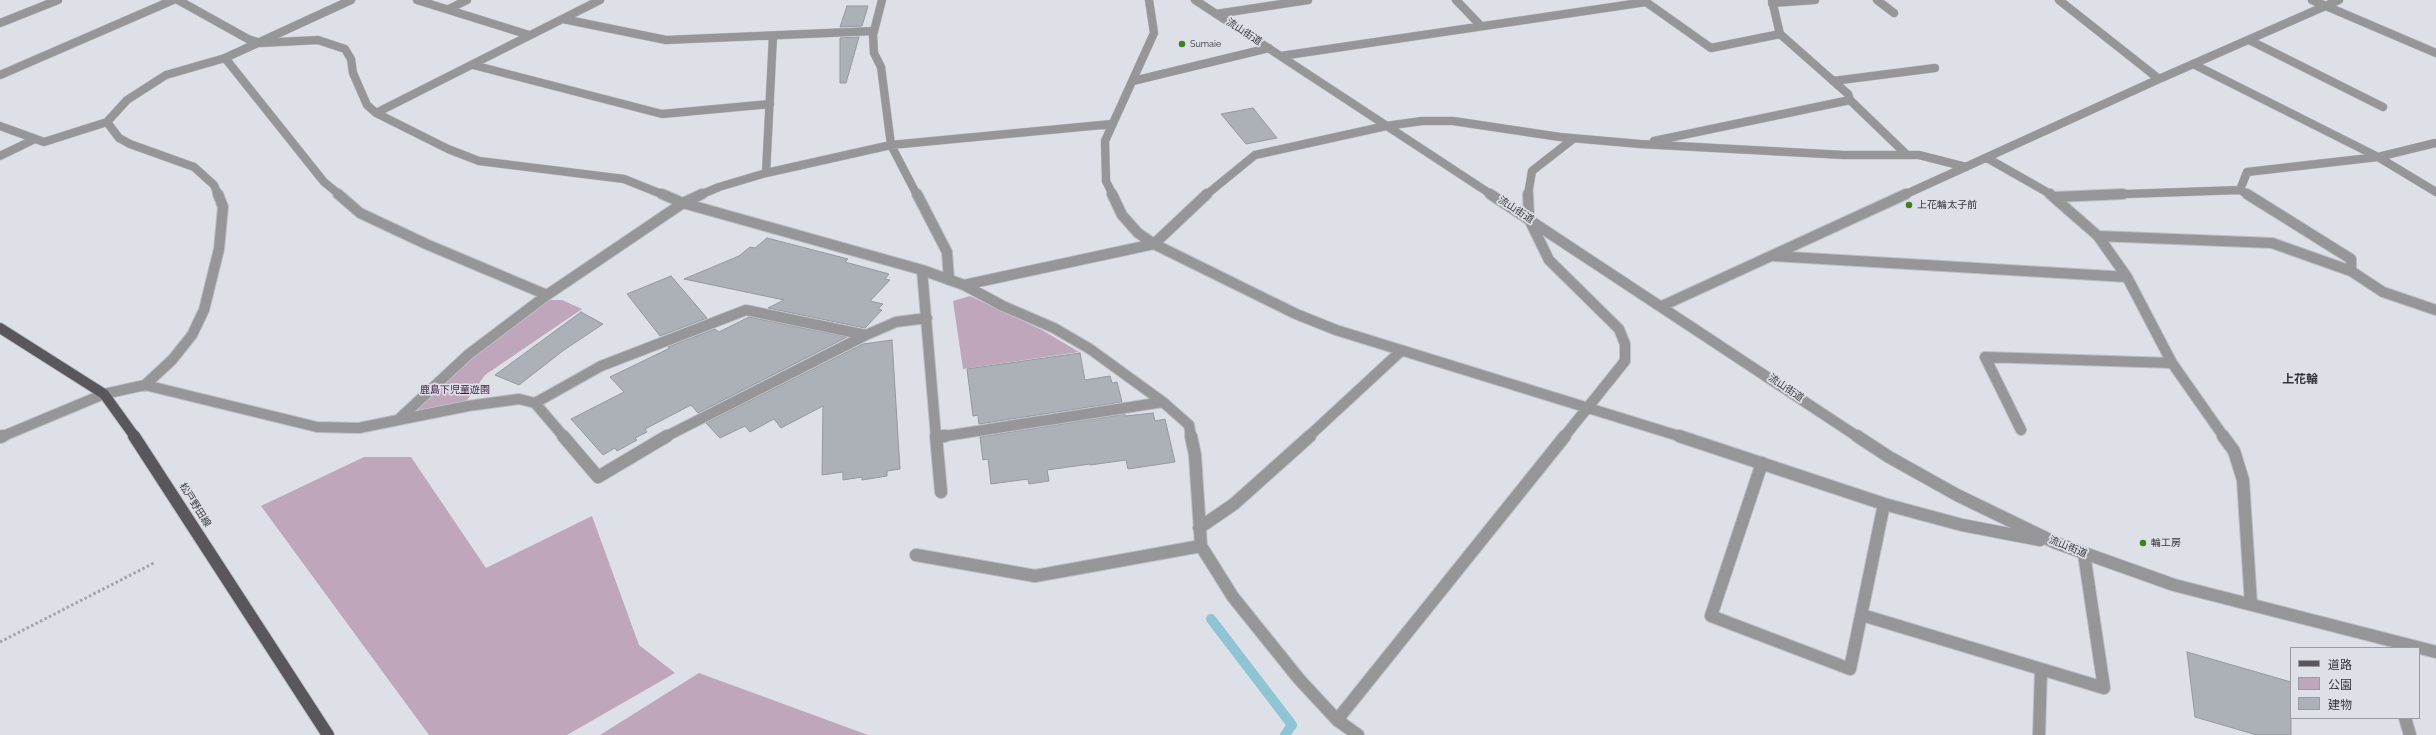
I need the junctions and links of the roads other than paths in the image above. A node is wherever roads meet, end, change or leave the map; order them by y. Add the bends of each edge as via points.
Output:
1 (58, 0) edge
2 (173, 0) edge
3 (178, 0) edge
4 (351, 0) edge
5 (418, 0) edge
6 (467, 0) edge
7 (600, 0) edge
8 (882, 0) edge
9 (1149, 0) edge
10 (1195, 0) edge
11 (1308, 0) edge
12 (1456, 0) edge
13 (1815, 0) edge
14 (1877, 0) edge
15 (2059, 0) edge
16 (2312, 0) edge
17 (2339, 0) edge
18 (1772, 2) edge
19 (2325, 6) junction
20 (449, 10) junction
21 (1894, 13) dead end
22 (1216, 14) junction
23 (563, 19) junction
24 (0, 23) edge
25 (1481, 26) junction
26 (874, 31) junction
27 (1780, 34) junction
28 (529, 35) junction
29 (774, 36) junction
30 (2249, 40) junction
31 (260, 43) junction
32 (1269, 48) junction
33 (2436, 53) edge
34 (1281, 56) junction
35 (226, 58) junction
36 (2192, 64) junction
37 (473, 65) junction
38 (1935, 68) dead end
39 (0, 75) edge
40 (2160, 79) junction
41 (1133, 81) junction
42 (1833, 81) junction
43 (1850, 100) junction
44 (770, 104) junction
45 (2383, 107) dead end
46 (376, 114) junction
47 (107, 122) junction
48 (1112, 124) junction
49 (0, 126) edge
50 (1386, 126) junction
51 (1572, 138) junction
52 (35, 139) junction
53 (2435, 143) dead end
54 (1640, 144) junction
55 (891, 145) junction
56 (1907, 155) junction
57 (0, 156) edge
58 (2378, 157) junction
59 (1987, 158) junction
60 (1966, 167) junction
61 (766, 173) junction
62 (2240, 190) junction
63 (2436, 192) edge
64 (2055, 197) junction
65 (683, 203) junction
66 (1529, 218) junction
67 (2098, 236) junction
68 (1154, 244) junction
69 (1770, 255) junction
70 (922, 270) junction
71 (2351, 271) junction
72 (2127, 277) junction
73 (949, 280) junction
74 (964, 285) junction
75 (547, 295) junction
76 (1662, 306) junction
77 (2436, 310) edge
78 (927, 318) junction
79 (0, 328) edge
80 (866, 335) junction
81 (1401, 351) junction
82 (2172, 363) junction
83 (145, 385) junction
84 (104, 394) junction
85 (1163, 402) junction
86 (535, 403) junction
87 (1590, 407) junction
88 (398, 420) junction
89 (2021, 430) dead end
90 (0, 437) edge
91 (937, 437) junction
92 (1762, 462) junction
93 (942, 492) dead end
94 (1884, 504) junction
95 (1199, 528) junction
96 (2056, 543) junction
97 (1201, 546) junction
98 (2084, 554) junction
99 (916, 555) dead end
100 (2251, 604) junction
101 (1862, 615) junction
102 (2385, 644) edge
103 (2404, 647) edge
104 (2420, 649) edge
105 (2436, 652) edge
106 (2041, 670) junction
107 (2405, 719) edge
108 (1337, 720) junction
109 (328, 735) edge
110 (1358, 735) edge
111 (2039, 735) edge
112 (2410, 735) edge

1 - 24 street
2 - 39 street
3 - 31 street via 248,39
4 - 31 street
5 - 20 street
6 - 20 street
7 - 23 street
8 - 26 street
9 - 41 street via 1154,33
10 - 22 street, 流山街道
11 - 22 street
12 - 25 street
13 - 18 street
14 - 21 street
15 - 40 street
16 - 19 street
17 - 19 street
18 - 27 street
19 - 30 street
19 - 33 street
20 - 28 street
22 - 32 street, 流山街道
23 - 28 street
23 - 29 street via 666,40
25 - 27 street via 1646,2 1712,48
25 - 34 street
26 - 29 street
26 - 55 street via 874,53 881,67
27 - 42 street
28 - 37 street
29 - 44 street
30 - 36 street
30 - 45 street
31 - 35 street
31 - 46 street via 318,40 345,49 351,59 362,97
32 - 34 street, 流山街道
32 - 41 street
34 - 50 street, 流山街道
35 - 47 street via 166,76 127,100
35 - 75 street via 255,99 324,182 360,213
36 - 40 street
36 - 58 street
37 - 44 street via 662,114
37 - 46 street
38 - 42 street
40 - 59 street
41 - 48 street
42 - 43 street via 1848,94
43 - 54 street
43 - 56 street
44 - 61 street
46 - 65 street via 479,161 624,179
47 - 52 street via 44,142
47 - 83 street via 120,138 130,144 194,167 214,185 223,207 220,249 204,310 192,335 172,360
48 - 55 street
48 - 68 street via 1105,141 1106,181 1122,215 1138,233
49 - 52 street
50 - 51 street via 1422,121 1453,121
50 - 66 street, 流山街道
50 - 68 street via 1255,155 1214,188
51 - 54 street
51 - 66 street via 1532,171 1528,197
52 - 57 street
53 - 58 street
54 - 56 street
55 - 61 street
55 - 73 street via 947,252
56 - 60 street via 1919,155
58 - 62 street via 2247,172
58 - 63 street
59 - 60 street
59 - 64 street
60 - 69 street
61 - 65 street
62 - 64 street
62 - 71 street via 2351,259
64 - 67 street
65 - 70 street
65 - 75 street
66 - 76 street, 流山街道
66 - 87 street via 1549,260 1619,330 1625,344 1625,361
67 - 71 street via 2272,243
67 - 72 street
68 - 74 street
68 - 81 street via 1296,314
69 - 72 street
69 - 76 street
70 - 73 street
70 - 78 street
71 - 77 street via 2383,292
72 - 82 street
73 - 74 street
74 - 85 street via 1003,306 1054,328 1090,349
75 - 88 street via 469,354
76 - 96 street, 流山街道 via 1889,457 1964,498
78 - 80 street via 896,322
78 - 91 street
79 - 84 main road, 松戸野田線
80 - 86 street via 746,310 601,366
80 - 86 street via 670,433 598,477
81 - 87 street
81 - 95 street via 1265,477 1234,504
82 - 89 street via 1985,357
82 - 100 street via 2234,451 2243,480
83 - 84 street
83 - 88 street via 254,414 317,427 359,428
84 - 90 street
84 - 109 main road, 松戸野田線 via 149,456
85 - 91 street
85 - 95 street via 1189,426 1195,455
86 - 88 street via 519,400 468,406
87 - 92 street
87 - 108 street
91 - 93 street
92 - 94 street
92 - 101 street via 1711,616 1850,669
94 - 96 street via 1962,525
94 - 101 street
95 - 97 street
96 - 98 street, 流山街道
97 - 99 street via 1035,576
97 - 108 street via 1233,597 1299,679
98 - 100 street, 流山街道 via 2174,585
98 - 106 street via 2104,688
100 - 102 street, 流山街道
101 - 106 street
102 - 103 street, 流山街道
104 - 105 street, 流山街道
106 - 111 street
107 - 112 street
108 - 110 street

